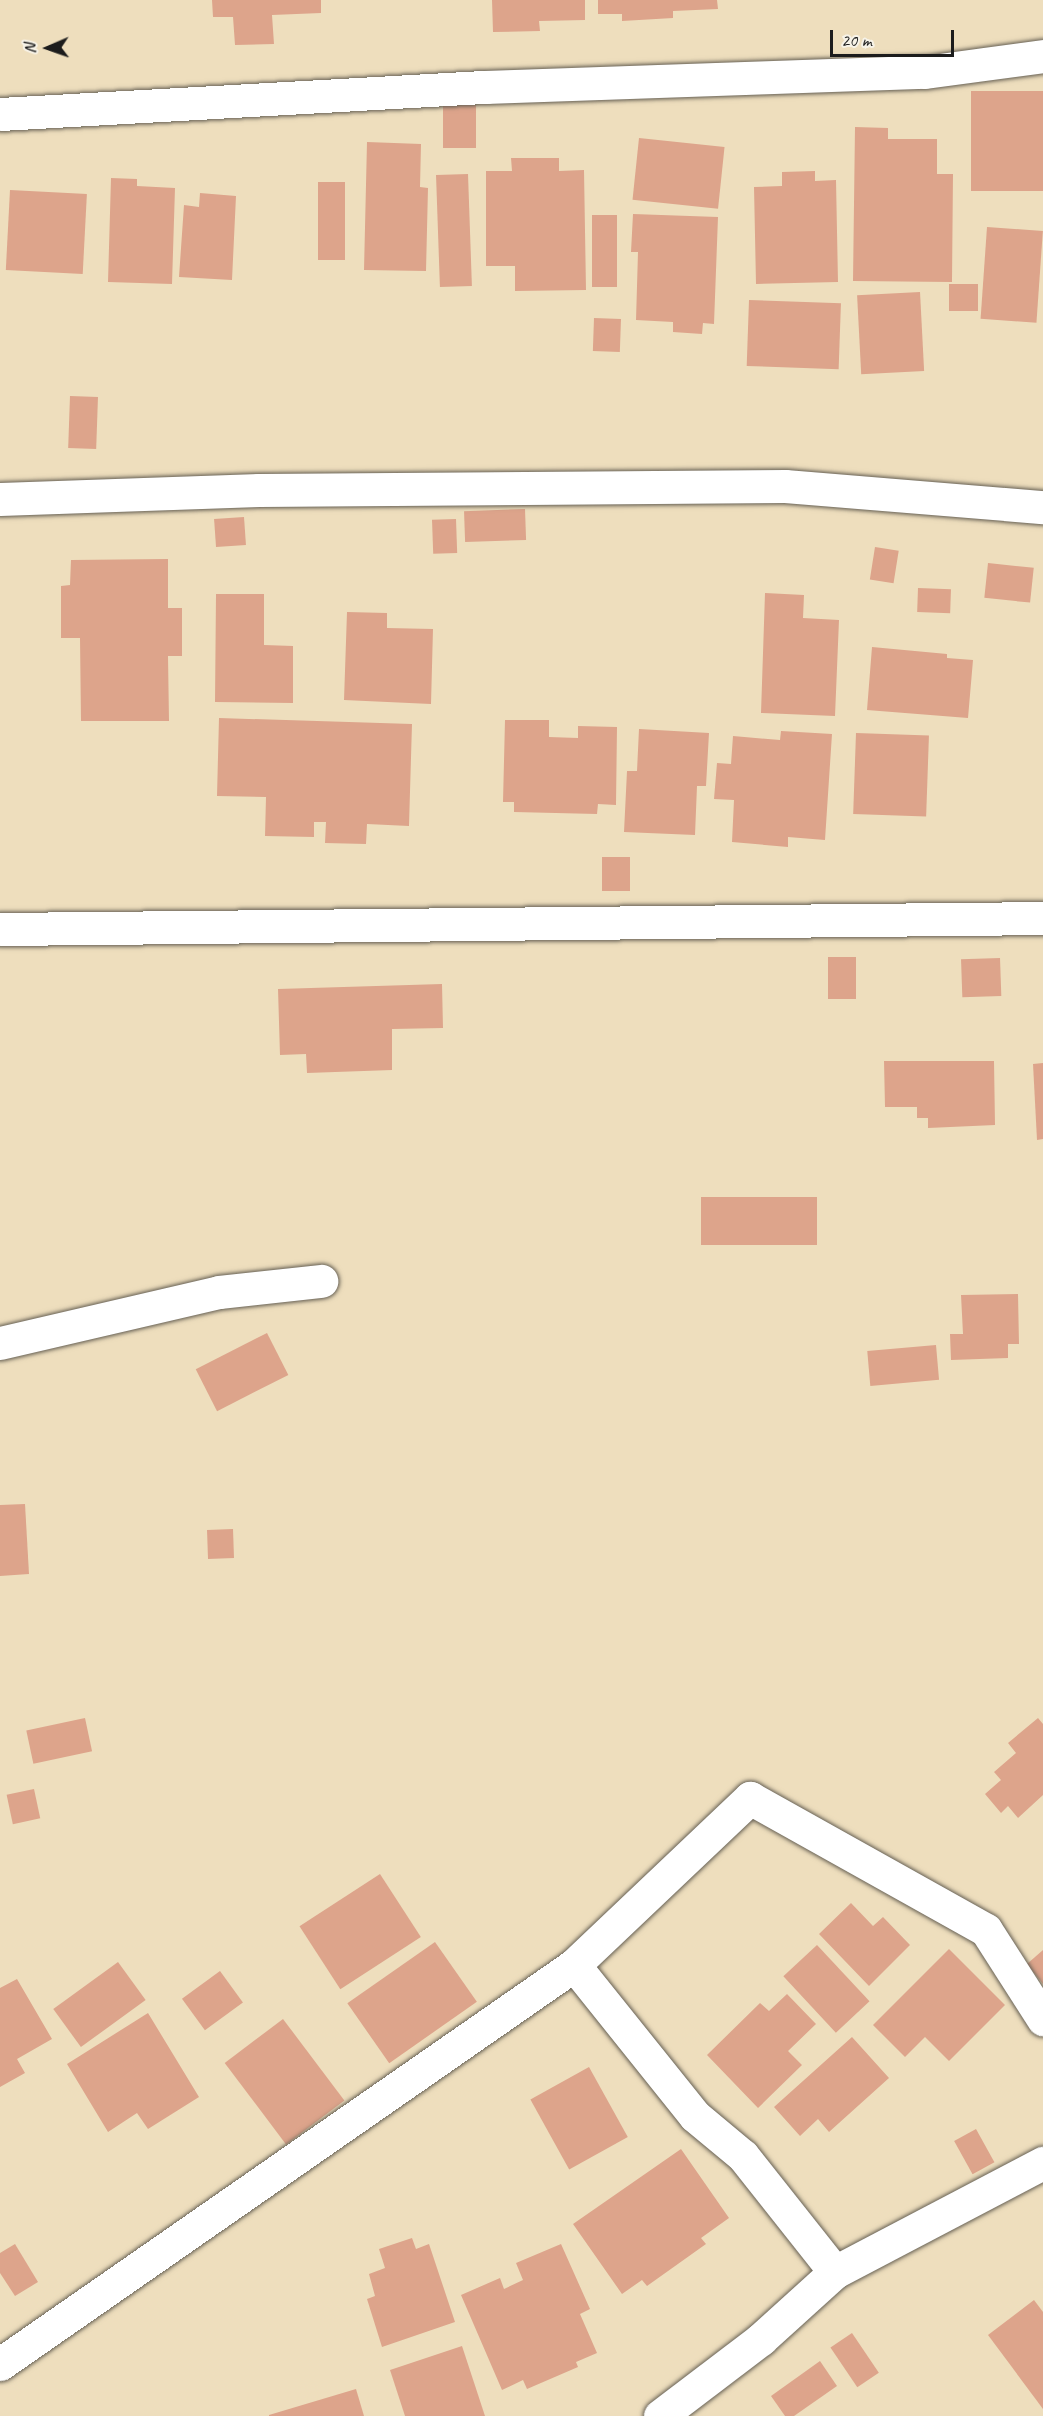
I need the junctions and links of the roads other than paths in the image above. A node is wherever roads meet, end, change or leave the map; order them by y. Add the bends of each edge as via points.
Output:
1 (1043, 56) edge
2 (0, 114) edge
3 (0, 500) edge
4 (1043, 507) edge
5 (1043, 918) edge
6 (0, 929) edge
7 (321, 1281) dead end
8 (0, 1343) edge
9 (574, 1965) junction
10 (1043, 2019) edge
11 (1043, 2163) edge
12 (835, 2272) junction
13 (0, 2364) edge
14 (660, 2416) edge

1 - 2 street via 925,72 485,87
3 - 4 street via 260,490 785,486
5 - 6 street
7 - 8 street via 219,1292
9 - 10 street via 750,1798 986,1930
9 - 12 street via 695,2116 742,2156
9 - 13 street
11 - 12 street
12 - 14 street via 760,2339

